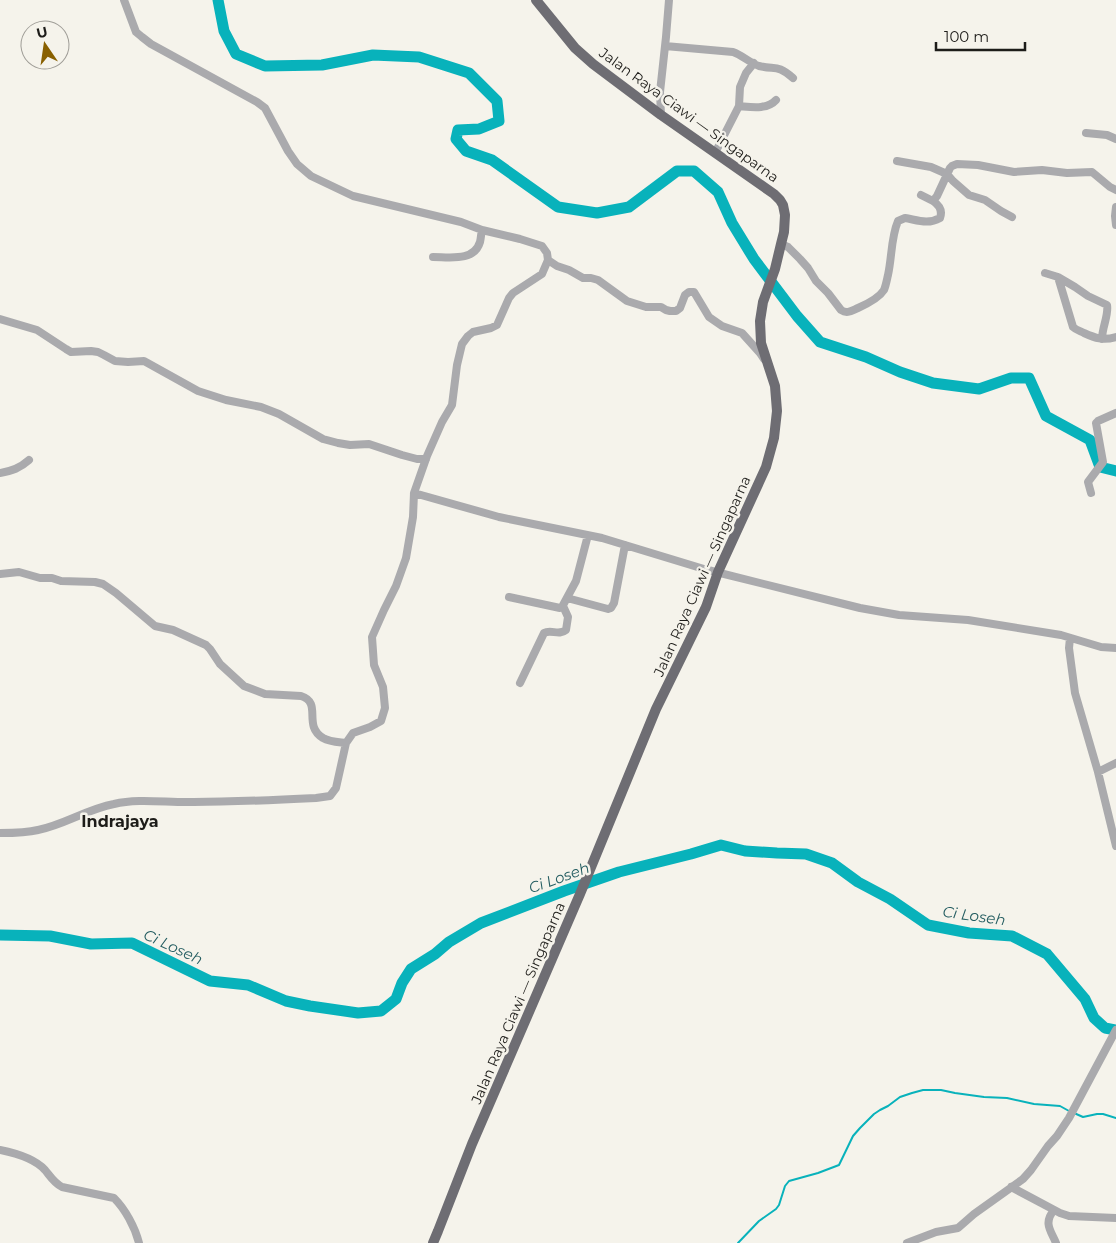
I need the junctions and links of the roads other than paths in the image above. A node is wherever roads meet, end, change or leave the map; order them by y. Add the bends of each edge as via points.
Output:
1 (124, 0) edge
2 (536, 0) edge
3 (668, 0) edge
4 (665, 46) junction
5 (754, 64) junction
6 (793, 78) dead end
7 (776, 100) dead end
8 (739, 106) junction
9 (662, 114) junction
10 (1086, 133) dead end
11 (1116, 139) edge
12 (715, 153) junction
13 (897, 161) dead end
14 (947, 174) junction
15 (1116, 190) edge
16 (921, 195) dead end
17 (933, 201) junction
18 (1116, 207) edge
19 (1012, 217) dead end
20 (1116, 225) edge
21 (482, 230) junction
22 (781, 244) junction
23 (433, 257) dead end
24 (548, 260) junction
25 (1045, 273) dead end
26 (1058, 277) junction
27 (0, 319) edge
28 (1116, 337) edge
29 (1102, 339) junction
30 (770, 368) junction
31 (1116, 412) edge
32 (426, 459) junction
33 (29, 460) dead end
34 (0, 473) edge
35 (414, 493) junction
36 (1091, 493) dead end
37 (588, 535) junction
38 (625, 545) junction
39 (718, 572) junction
40 (0, 574) edge
41 (509, 597) dead end
42 (568, 598) junction
43 (563, 606) junction
44 (1070, 638) junction
45 (1116, 648) edge
46 (520, 683) dead end
47 (346, 743) junction
48 (1116, 763) edge
49 (1098, 772) junction
50 (1, 835) edge
51 (1116, 846) edge
52 (1114, 1033) edge
53 (0, 1150) edge
54 (1012, 1187) junction
55 (1054, 1210) junction
56 (1116, 1218) edge
57 (139, 1243) edge
58 (432, 1243) edge
59 (907, 1243) edge
60 (1056, 1243) edge

1 - 21 street via 136,32 142,38 265,108 288,151 311,176 353,196
2 - 9 main road, Jalan Raya Ciawi — Singaparna via 575,48
3 - 4 street
4 - 5 street via 733,52
4 - 9 street via 660,92
5 - 6 street via 778,68
5 - 8 street via 740,87
7 - 8 street via 759,107
8 - 12 street
9 - 12 main road, Jalan Raya Ciawi — Singaparna
10 - 11 street
12 - 22 main road, Jalan Raya Ciawi — Singaparna via 780,200 785,215
13 - 14 street via 931,167
14 - 15 street via 957,164 1014,172 1092,172
14 - 17 street
14 - 19 street via 969,194
16 - 17 street
17 - 22 street via 940,209 940,218 928,222 905,218 898,221 884,290 848,312 840,310 797,255
18 - 20 street
21 - 23 street via 480,243 469,256
21 - 24 street via 542,246
22 - 30 main road, Jalan Raya Ciawi — Singaparna via 760,321 762,343
24 - 30 street via 583,278 598,280 627,301 646,307 676,311 685,295 694,292 709,317 742,333
24 - 32 street via 542,274 509,298 497,325 473,332 462,344 452,405
25 - 26 street
26 - 29 street via 1073,327
26 - 29 street via 1107,305
27 - 32 street via 38,330 71,352 91,351 104,354 115,362 144,361 198,391 261,407 323,439 350,445 369,444
28 - 29 street
30 - 39 main road, Jalan Raya Ciawi — Singaparna via 777,411 774,438 766,467
31 - 36 street via 1096,422 1103,461 1088,482
32 - 35 street
33 - 34 street via 23,466
35 - 37 street via 499,517
35 - 47 street via 406,558 372,637 374,665 383,687 385,708 381,721 353,733
37 - 38 street
37 - 42 street
38 - 39 street
38 - 42 street via 611,608
39 - 44 street via 860,608 899,615 968,620
39 - 58 main road, Jalan Raya Ciawi — Singaparna via 706,607 656,709
40 - 47 street via 19,572 40,578 103,584 155,626 173,630 206,645 220,664 244,686 265,694 306,698 311,704 312,725 318,734 328,740
41 - 43 street
42 - 43 street
43 - 46 street via 568,617 566,630 544,633
44 - 45 street
44 - 49 street via 1068,648 1075,693
47 - 50 street via 336,788 330,796 115,803 39,830
48 - 49 street
49 - 51 street
52 - 54 street via 1069,1118 1031,1170
53 - 57 street via 38,1163 62,1187 114,1198 128,1217
54 - 55 street
54 - 59 street via 958,1228
55 - 56 street via 1069,1216
55 - 60 street via 1050,1215 1049,1229

